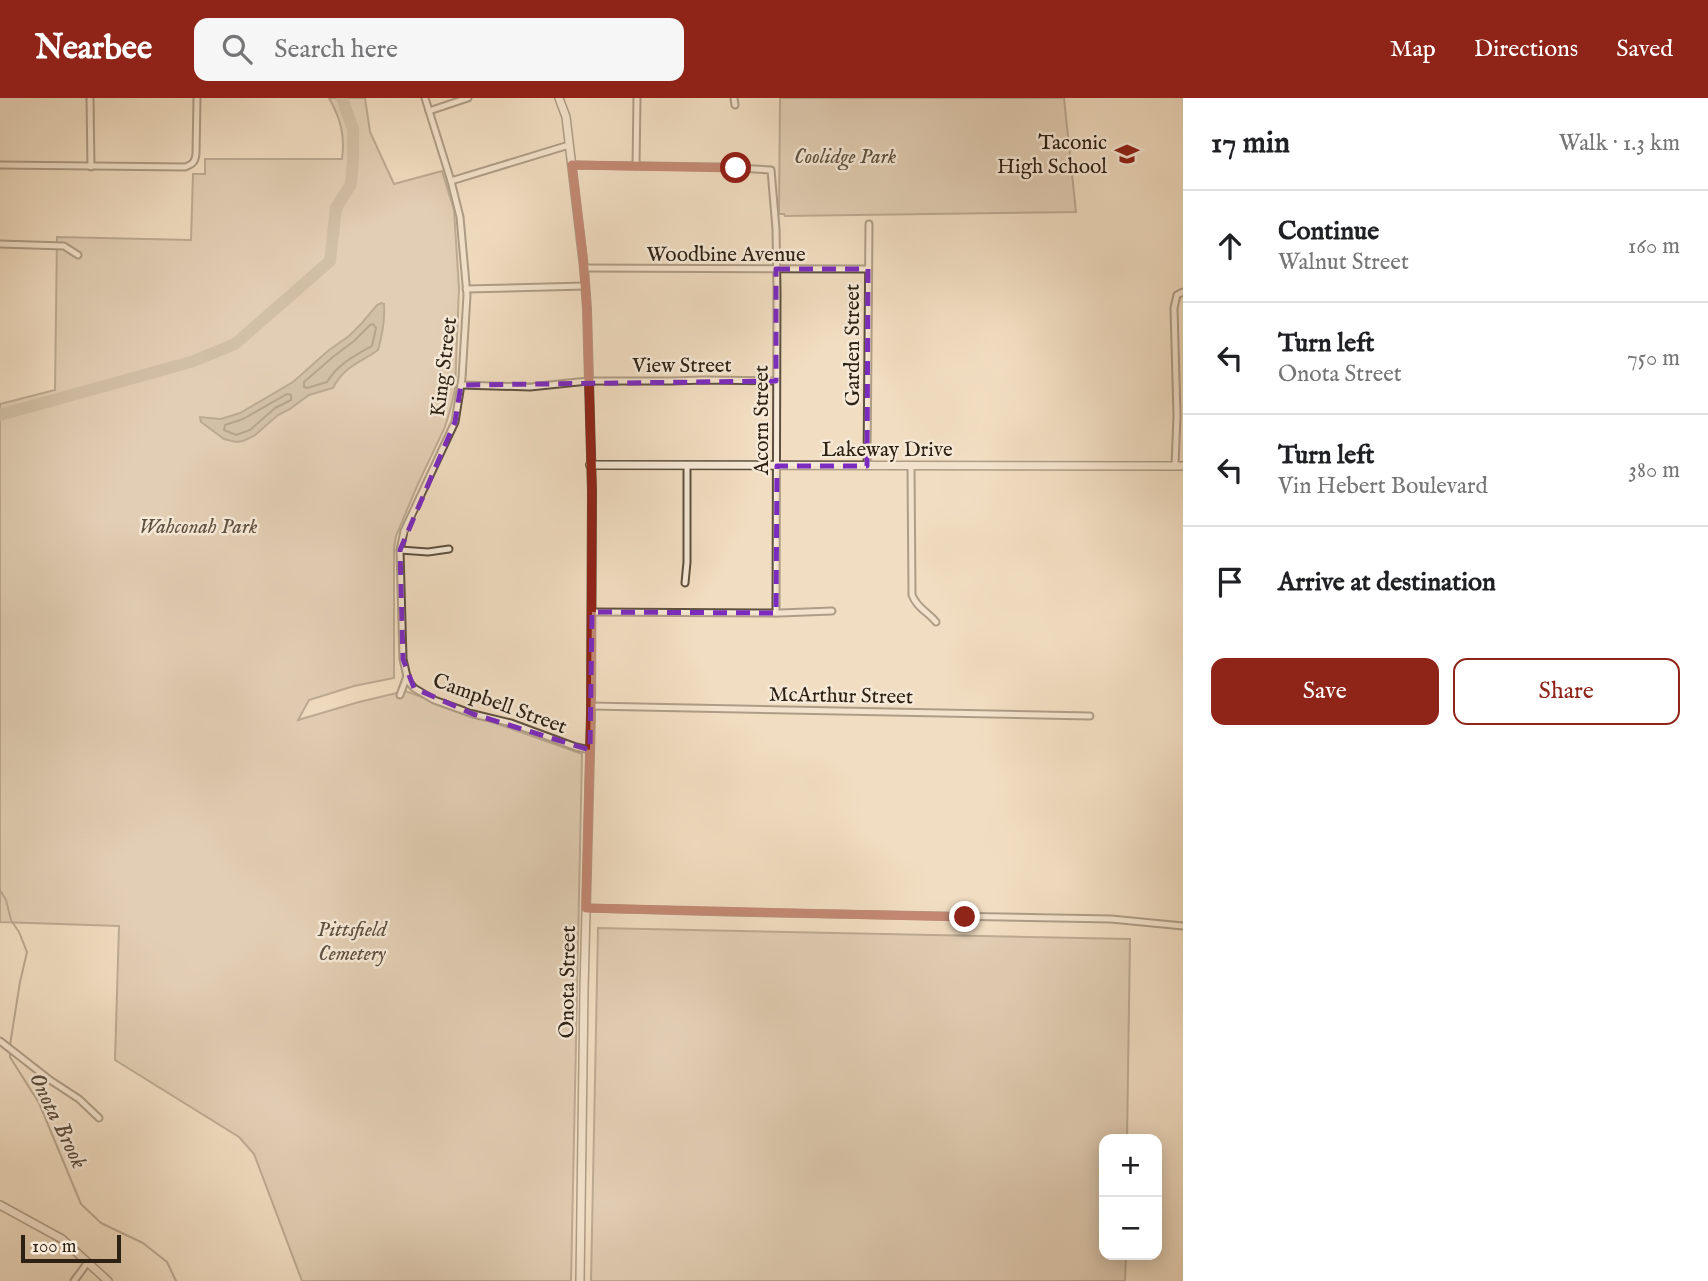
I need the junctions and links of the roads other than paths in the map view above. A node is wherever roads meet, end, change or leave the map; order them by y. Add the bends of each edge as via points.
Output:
1 (90, 98) edge
2 (197, 98) edge
3 (425, 98) edge
4 (468, 98) edge
5 (559, 98) edge
6 (637, 98) edge
7 (429, 111) junction
8 (569, 145) junction
9 (0, 165) edge
10 (572, 165) junction
11 (636, 166) junction
12 (92, 167) junction
13 (452, 181) junction
14 (869, 224) dead end
15 (0, 244) edge
16 (78, 255) dead end
17 (584, 268) junction
18 (868, 269) junction
19 (776, 270) junction
20 (585, 286) junction
21 (466, 289) junction
22 (1183, 292) edge
23 (588, 381) junction
24 (776, 381) junction
25 (461, 384) junction
26 (590, 465) junction
27 (687, 466) junction
28 (777, 466) junction
29 (867, 466) junction
30 (911, 466) junction
31 (1179, 466) edge
32 (449, 549) dead end
33 (400, 550) junction
34 (685, 583) dead end
35 (832, 611) dead end
36 (592, 612) junction
37 (776, 613) junction
38 (936, 622) dead end
39 (407, 676) junction
40 (400, 695) dead end
41 (591, 706) junction
42 (1090, 716) dead end
43 (590, 750) junction
44 (586, 908) junction
45 (1183, 926) edge
46 (0, 1041) edge
47 (99, 1118) dead end
48 (0, 1205) edge
49 (88, 1262) junction
50 (74, 1281) edge
51 (108, 1281) edge
52 (580, 1281) edge

1 - 12 street
2 - 12 street via 197,145 192,164
3 - 7 street, King Street
4 - 7 street
5 - 8 street, Onota Street
6 - 11 street
7 - 13 street, King Street
8 - 10 street, Onota Street
8 - 13 street
9 - 12 street
10 - 11 street
10 - 17 street, Onota Street
11 - 19 street, Acorn Street via 771,170
13 - 21 street, King Street
14 - 18 street, Garden Street
15 - 16 street via 64,246
17 - 19 street, Woodbine Avenue
17 - 20 street, Onota Street
18 - 19 street, Woodbine Avenue
18 - 29 street, Garden Street
19 - 24 street, Acorn Street
20 - 21 street
20 - 23 street, Onota Street
21 - 25 street, King Street
22 - 31 street via 1177,295 1174,308
23 - 24 street, View Street
23 - 25 street, View Street via 530,387
23 - 26 street, Onota Street
24 - 28 street, Acorn Street
25 - 33 street, King Street via 455,422 404,531
26 - 27 street, Lakeway Drive
26 - 36 street, Onota Street
27 - 28 street, Lakeway Drive
27 - 34 street
28 - 29 street, Lakeway Drive
28 - 37 street, Acorn Street
29 - 30 street, Lakeway Drive
30 - 31 street, Lakeway Drive
30 - 38 street via 912,595
32 - 33 street
33 - 39 street, King Street
35 - 37 street
36 - 37 street
36 - 41 street, Onota Street
39 - 40 street
39 - 43 street, Campbell Street via 414,688 434,700
41 - 42 street, McArthur Street
41 - 43 street, Onota Street
43 - 44 street, Onota Street
44 - 45 street via 1111,919
44 - 52 street, Onota Street
46 - 47 street
48 - 49 street via 62,1238
49 - 50 street
49 - 51 street

